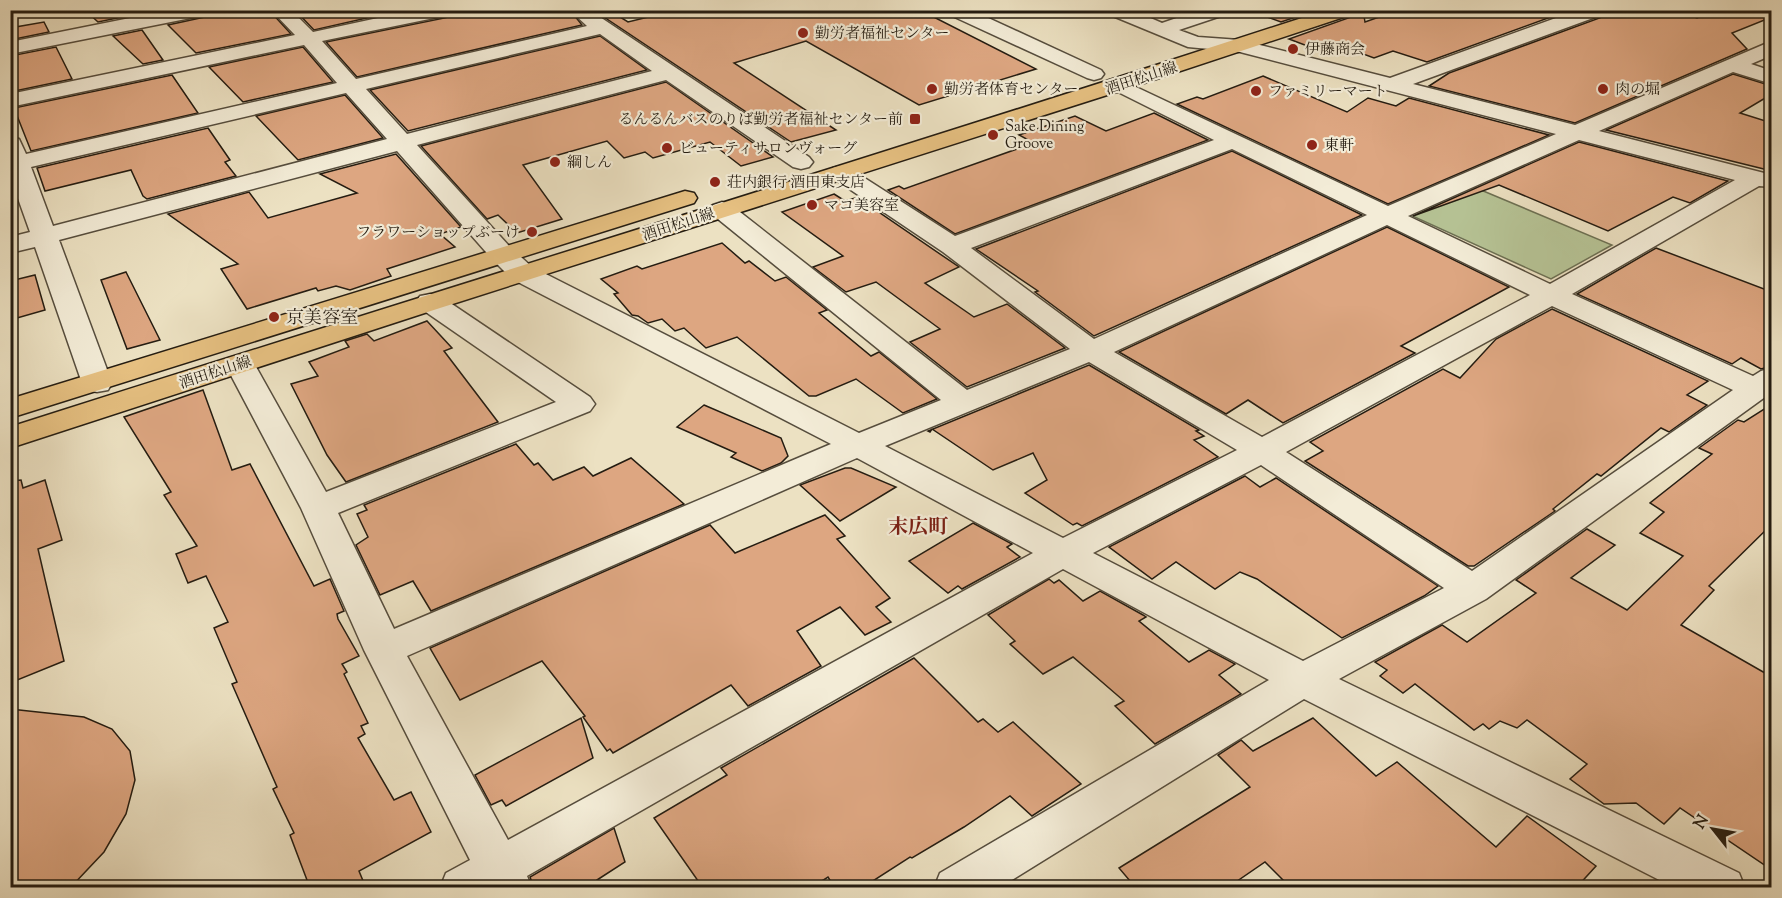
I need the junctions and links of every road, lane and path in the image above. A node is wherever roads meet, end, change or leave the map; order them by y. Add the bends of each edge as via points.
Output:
1 (201, 10) edge
2 (280, 10) edge
3 (444, 10) edge
4 (578, 10) edge
5 (955, 10) edge
6 (1115, 10) edge
7 (1220, 10) edge
8 (1298, 10) edge
9 (1346, 10) edge
10 (1597, 10) edge
11 (602, 28) junction
12 (1162, 29) junction
13 (309, 39) junction
14 (1196, 43) junction
15 (1240, 46) junction
16 (1772, 47) edge
17 (10, 48) edge
18 (1731, 64) junction
19 (667, 73) junction
20 (1094, 74) junction
21 (1772, 78) edge
22 (1119, 85) junction
23 (1391, 85) junction
24 (351, 87) junction
25 (10, 101) edge
26 (1577, 133) junction
27 (1232, 141) junction
28 (402, 142) junction
29 (13, 157) edge
30 (790, 165) joint
31 (841, 173) junction
32 (1764, 180) edge
33 (712, 201) junction
34 (1387, 216) junction
35 (43, 237) junction
36 (10, 245) edge
37 (952, 246) junction
38 (512, 264) junction
39 (1551, 295) junction
40 (430, 302) junction
41 (1091, 351) junction
42 (240, 364) junction
43 (97, 383) junction
44 (1763, 383) edge
45 (963, 402) junction
46 (10, 409) edge
47 (10, 438) edge
48 (858, 445) junction
49 (1262, 451) junction
50 (318, 507) junction
51 (1063, 553) junction
52 (1473, 589) junction
53 (384, 650) junction
54 (1303, 680) junction
55 (491, 881) edge
56 (957, 888) edge
57 (1722, 888) edge

1 - 17 street
2 - 13 street
3 - 13 street
4 - 11 street
5 - 20 street
6 - 12 street
7 - 12 street
8 - 14 main road, 酒田松山線
9 - 15 main road, 酒田松山線
10 - 23 street
11 - 19 street
11 - 24 street
12 - 14 street
13 - 24 street
13 - 25 street
14 - 15 street
14 - 20 main road, 酒田松山線
15 - 22 main road, 酒田松山線
15 - 23 street
16 - 18 street
18 - 21 street
18 - 26 street
19 - 28 street
19 - 30 street
20 - 30 main road, 酒田松山線
22 - 27 street
22 - 31 main road, 酒田松山線
23 - 26 street
24 - 28 street
24 - 29 street
26 - 32 street
26 - 34 street
27 - 34 street
27 - 37 street
28 - 35 street
28 - 38 street
29 - 35 street
31 - 33 main road, 酒田松山線
31 - 37 street
32 - 39 street
33 - 38 main road, 酒田松山線
33 - 45 street
34 - 39 street
34 - 41 street
35 - 36 street
35 - 43 street
37 - 41 street
38 - 40 main road, 酒田松山線
38 - 43 main road, 酒田松山線
38 - 48 street
39 - 44 street
39 - 49 street
40 - 42 main road, 酒田松山線
40 - 50 street via 579,404
41 - 45 street
41 - 49 street
42 - 47 main road, 酒田松山線
42 - 50 street
43 - 46 main road, 酒田松山線
44 - 52 street
45 - 48 street
48 - 51 street
48 - 53 street
49 - 51 street
49 - 52 street
50 - 53 street
51 - 54 street
51 - 55 street
52 - 54 street
53 - 55 street
54 - 56 street
54 - 57 street

